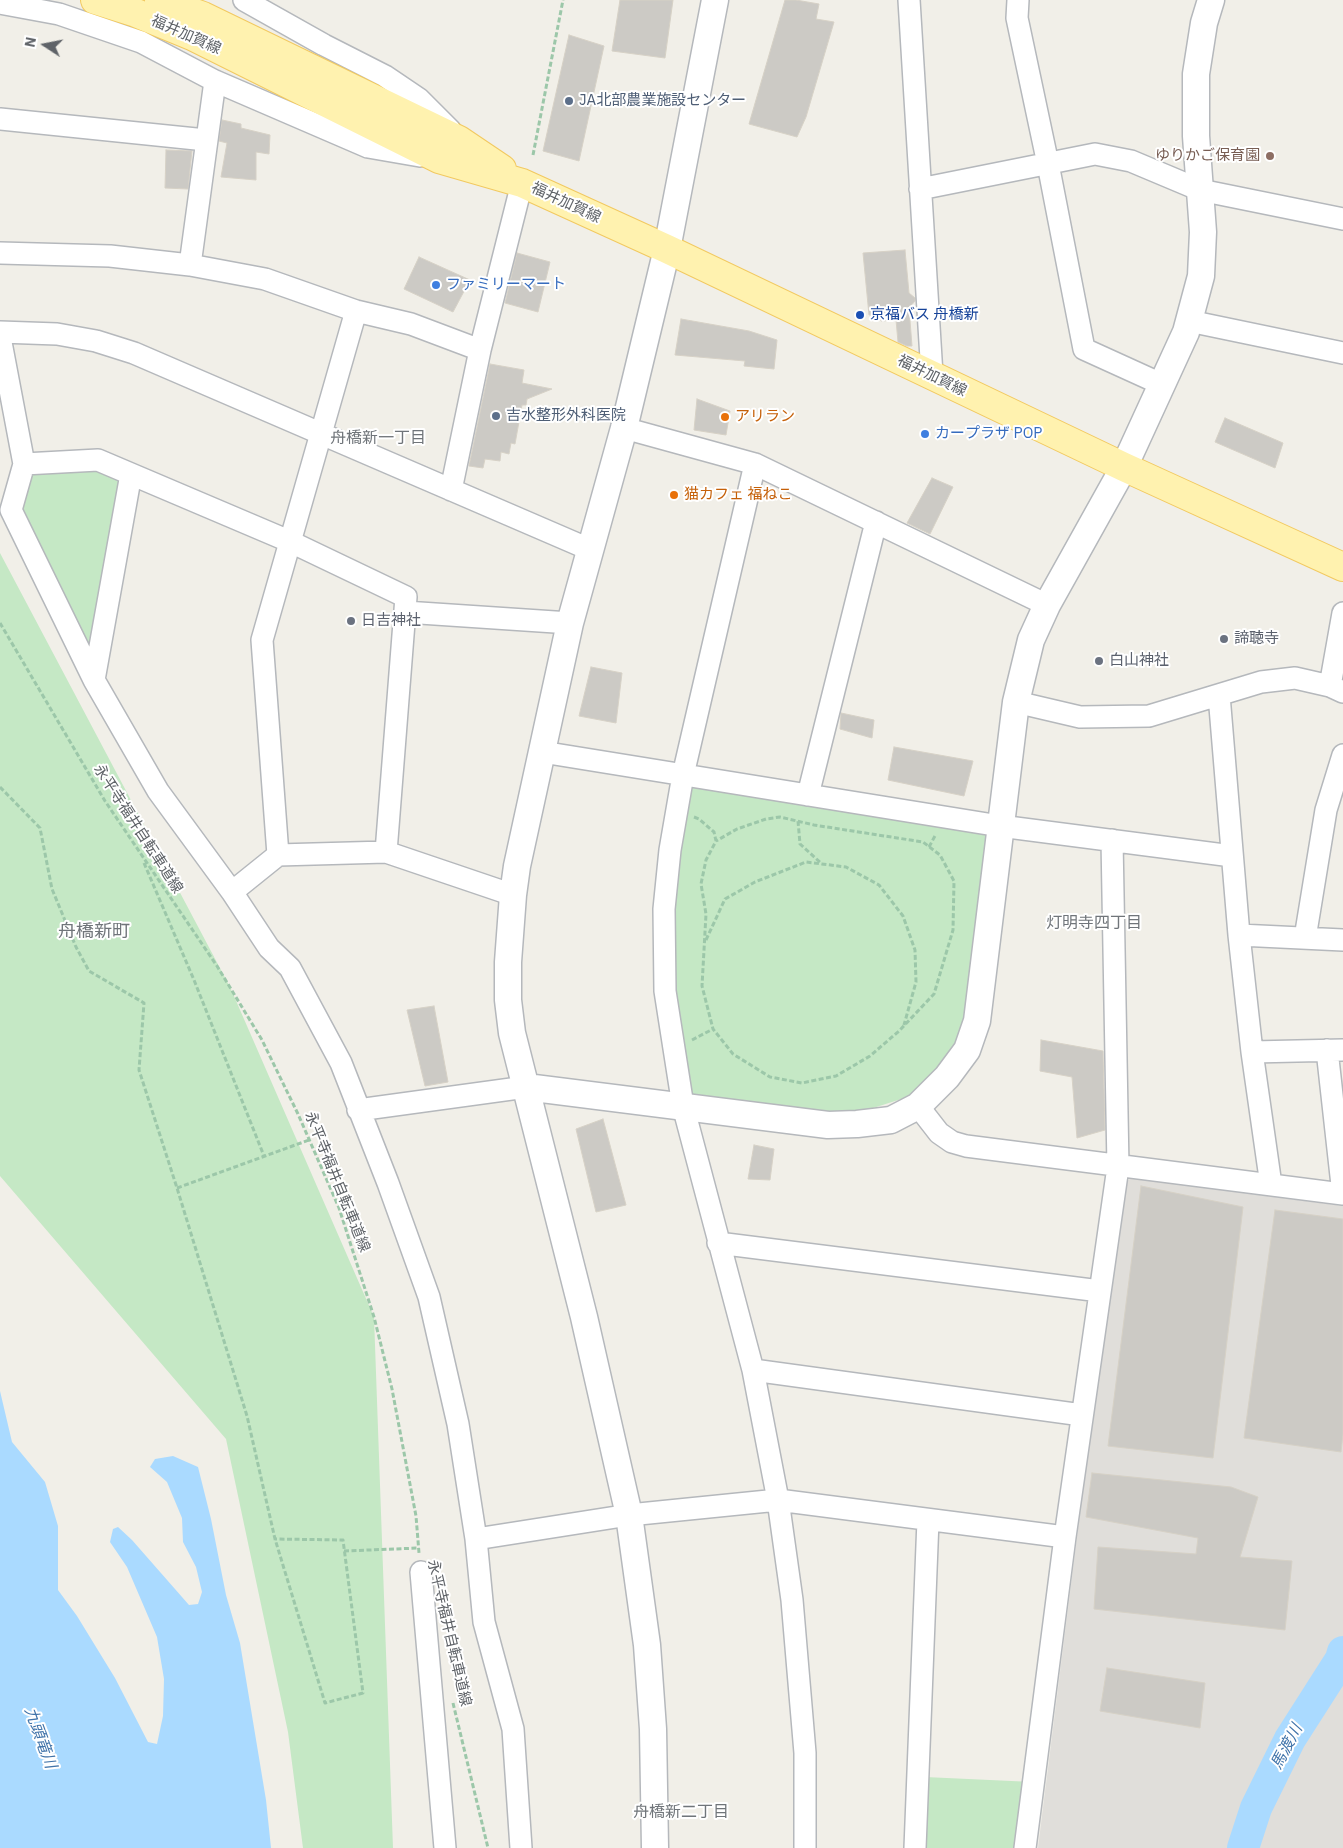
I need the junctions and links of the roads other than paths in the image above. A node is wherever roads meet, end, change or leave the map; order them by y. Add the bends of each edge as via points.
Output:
1 (95, 0) edge
2 (159, 0) edge
3 (244, 0) edge
4 (715, 0) edge
5 (909, 0) edge
6 (1018, 0) edge
7 (1210, 0) edge
8 (0, 3) edge
9 (197, 26) junction
10 (215, 81) junction
11 (0, 119) edge
12 (206, 140) junction
13 (459, 140) junction
14 (439, 159) junction
15 (1048, 164) junction
16 (522, 183) junction
17 (920, 189) junction
18 (1200, 190) junction
19 (1343, 219) edge
20 (667, 249) junction
21 (0, 253) edge
22 (190, 265) junction
23 (356, 311) junction
24 (1189, 321) junction
25 (0, 332) edge
26 (0, 337) edge
27 (480, 350) junction
28 (1343, 353) edge
29 (932, 375) junction
30 (1161, 384) junction
31 (624, 428) junction
32 (321, 433) junction
33 (24, 464) junction
34 (755, 464) junction
35 (1124, 467) junction
36 (131, 474) junction
37 (451, 490) junction
38 (876, 522) junction
39 (291, 542) junction
40 (591, 550) junction
41 (1343, 567) edge
42 (1047, 605) junction
43 (405, 612) junction
44 (1343, 612) edge
45 (570, 623) junction
46 (94, 680) junction
47 (1337, 689) edge
48 (1219, 695) junction
49 (1016, 702) junction
50 (542, 752) junction
51 (1343, 755) edge
52 (683, 775) junction
53 (808, 795) junction
54 (1000, 826) junction
55 (1112, 840) junction
56 (386, 852) junction
57 (278, 855) junction
58 (1232, 856) junction
59 (232, 892) junction
60 (513, 894) junction
61 (1239, 935) junction
62 (1306, 938) junction
63 (1343, 940) edge
64 (1335, 1050) edge
65 (1252, 1052) junction
66 (526, 1087) junction
67 (683, 1106) junction
68 (918, 1106) junction
69 (358, 1110) junction
70 (1118, 1166) junction
71 (1271, 1185) junction
72 (1343, 1194) edge
73 (718, 1243) junction
74 (1100, 1292) junction
75 (753, 1370) junction
76 (1082, 1415) junction
77 (778, 1500) junction
78 (629, 1515) junction
79 (928, 1520) junction
80 (1065, 1537) junction
81 (476, 1539) junction
82 (421, 1572) road end
83 (445, 1848) edge
84 (522, 1848) edge
85 (655, 1848) edge
86 (805, 1848) edge
87 (915, 1848) edge
88 (1024, 1848) edge

1 - 9 main road, 福井加賀線
2 - 9 main road, 福井加賀線
3 - 13 street via 385,76 419,99
4 - 20 street
5 - 17 street
6 - 15 street via 1017,18
7 - 18 street via 1196,74
8 - 10 street via 59,14 141,42
9 - 13 main road, 福井加賀線
9 - 14 main road, 福井加賀線
10 - 12 street
10 - 14 street via 368,147
11 - 12 street
12 - 22 street
13 - 16 main road, 福井加賀線
14 - 16 main road, 福井加賀線
15 - 17 street
15 - 18 street via 1095,154 1130,161
15 - 30 street via 1084,349
16 - 20 main road, 福井加賀線
16 - 27 street
17 - 29 street
18 - 19 street
18 - 24 street via 1203,232 1201,276
20 - 29 main road, 福井加賀線
20 - 31 street
21 - 22 street via 110,256
22 - 23 street via 265,279
23 - 27 street via 411,324
23 - 32 street
24 - 28 street
24 - 30 street
25 - 32 street via 58,334 96,341 134,353
26 - 33 street
27 - 37 street
29 - 35 main road, 福井加賀線
30 - 35 street
31 - 34 street
31 - 40 street
32 - 37 street
32 - 39 street
33 - 36 street via 98,460
33 - 46 street via 11,510
34 - 38 street
34 - 52 street
35 - 41 main road, 福井加賀線
35 - 42 street
36 - 39 street
36 - 46 street
37 - 40 street
38 - 42 street
38 - 53 street
39 - 43 street via 406,597
39 - 57 street via 262,640
40 - 45 street
42 - 49 street via 1031,640
43 - 45 street
43 - 56 street
44 - 47 street
45 - 50 street
46 - 59 street via 158,791
47 - 48 street via 1295,678 1261,682
48 - 49 street via 1149,716 1080,717
48 - 58 street
49 - 54 street
50 - 52 street
50 - 60 street
51 - 62 street via 1326,810
52 - 53 street
52 - 67 street via 664,909 665,991
53 - 54 street
54 - 55 street
54 - 68 street via 977,1021 967,1050 947,1077
55 - 58 street
55 - 70 street
56 - 57 street
56 - 60 street
57 - 59 street
58 - 61 street
59 - 69 street via 269,948 290,968 341,1063
60 - 66 street via 508,1000 512,1033
61 - 62 street
61 - 65 street
62 - 63 street
64 - 65 street
64 - 72 street
65 - 71 street
66 - 67 street
66 - 69 street
66 - 78 street via 584,1317
67 - 68 street via 828,1125 891,1120
67 - 73 street
68 - 70 street via 939,1133 952,1142
69 - 81 street via 429,1297 458,1424
70 - 71 street
70 - 74 street
71 - 72 street
73 - 74 street
73 - 75 street
74 - 76 street
75 - 76 street
75 - 77 street
76 - 80 street
77 - 78 street
77 - 79 street
77 - 86 street via 792,1600 805,1753
78 - 81 street
78 - 85 street via 647,1645 653,1730
79 - 80 street
79 - 87 street
80 - 88 street
81 - 84 street via 484,1622 514,1728
82 - 83 street

